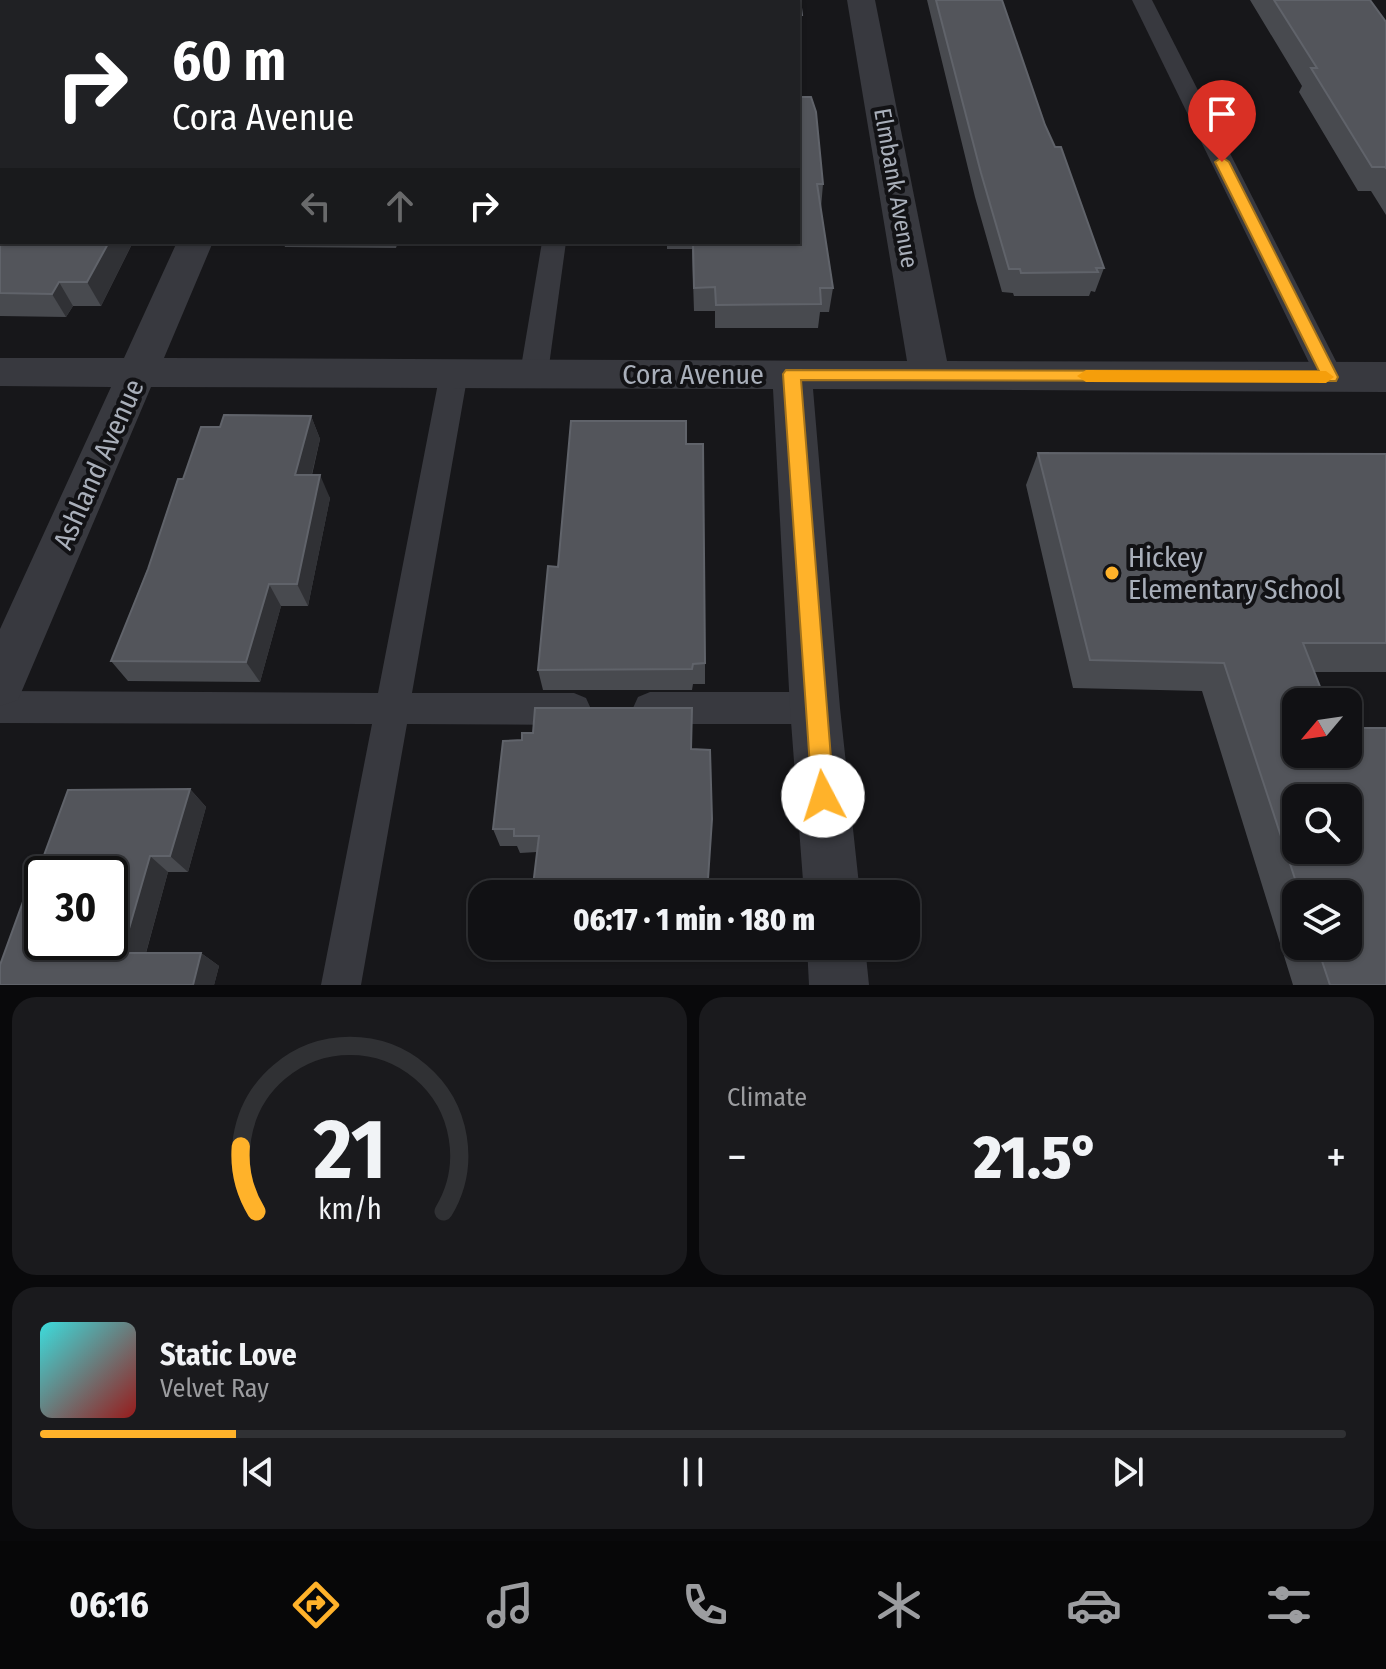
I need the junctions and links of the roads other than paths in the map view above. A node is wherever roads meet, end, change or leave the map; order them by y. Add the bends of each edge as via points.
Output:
1 (861, 0) edge
2 (1142, 0) edge
3 (194, 244) edge
4 (554, 244) edge
5 (0, 372) edge
6 (139, 372) junction
7 (454, 373) junction
8 (534, 373) junction
9 (792, 374) junction
10 (930, 375) junction
11 (1330, 377) junction
12 (1386, 377) edge
13 (0, 684) edge
14 (0, 707) edge
15 (392, 708) junction
16 (815, 708) junction
17 (831, 880) edge
18 (837, 960) edge
19 (341, 985) edge
20 (839, 985) edge

1 - 10 street, Elmbank Avenue
2 - 11 lane
3 - 6 street, Ashland Avenue
4 - 8 lane
5 - 6 street, Cora Avenue
6 - 7 street, Cora Avenue
6 - 13 street, Ashland Avenue
7 - 8 street, Cora Avenue
7 - 15 lane
8 - 9 street, Cora Avenue
9 - 10 street, Cora Avenue
9 - 16 street
10 - 11 street, Cora Avenue
11 - 12 street, Cora Avenue
14 - 15 lane
15 - 16 lane
15 - 19 lane
16 - 17 street
18 - 20 street

